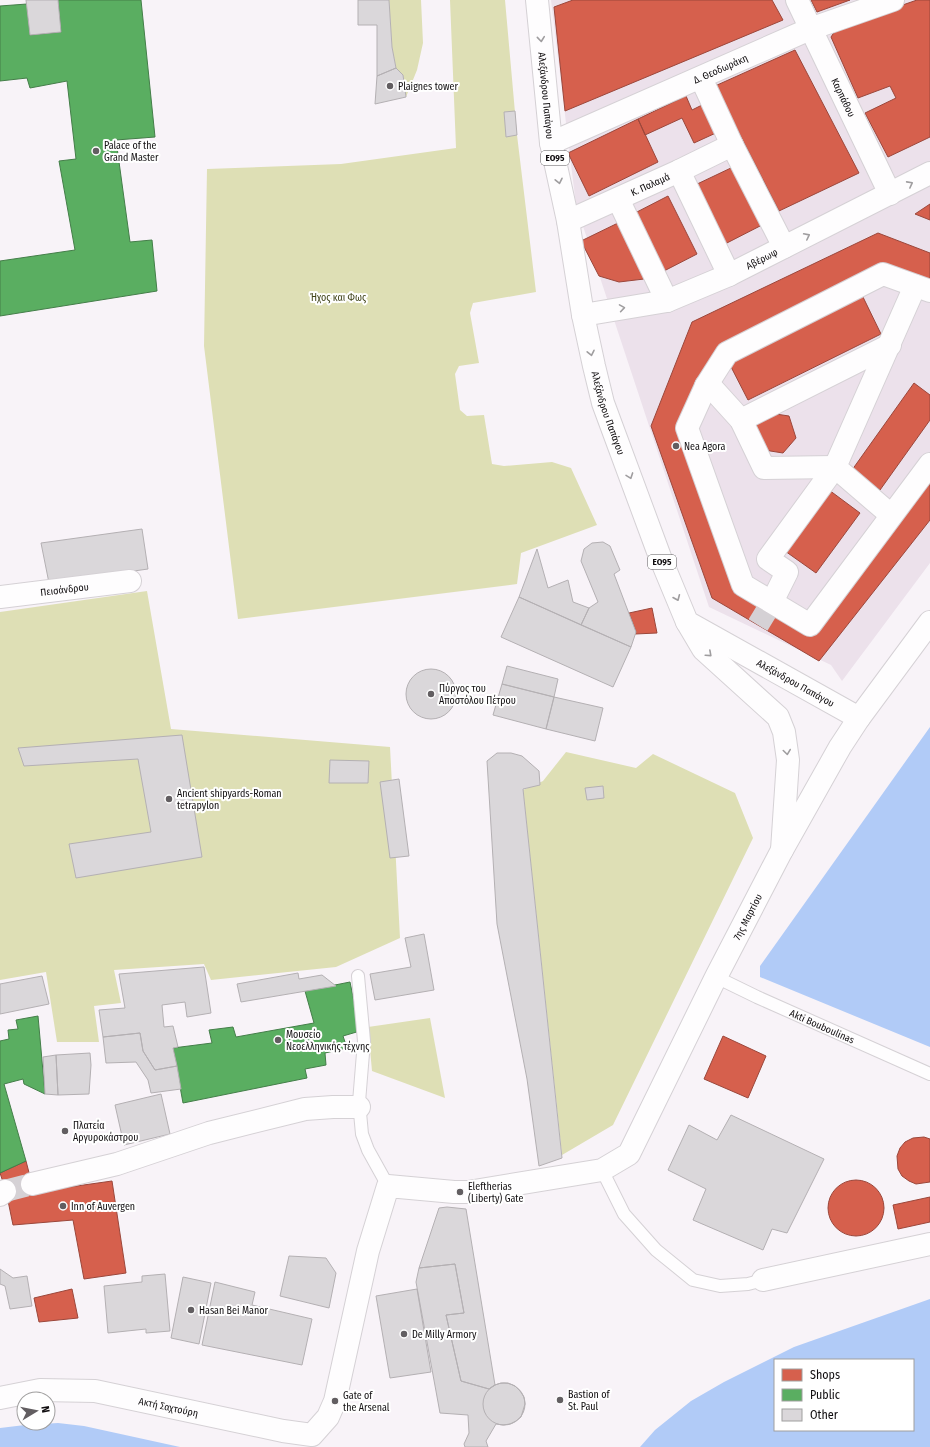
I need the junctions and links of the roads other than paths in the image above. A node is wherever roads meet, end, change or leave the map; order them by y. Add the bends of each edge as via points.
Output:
1 (537, 0) edge
2 (797, 0) edge
3 (893, 0) edge
4 (810, 29) junction
5 (701, 78) junction
6 (552, 143) junction
7 (732, 145) junction
8 (679, 171) junction
9 (930, 173) edge
10 (890, 194) junction
11 (618, 199) junction
12 (568, 221) junction
13 (784, 247) junction
14 (729, 275) junction
15 (922, 291) edge
16 (667, 301) junction
17 (583, 314) junction
18 (890, 344) junction
19 (709, 387) junction
20 (741, 420) junction
21 (930, 452) edge
22 (930, 464) edge
23 (835, 467) junction
24 (889, 513) junction
25 (130, 581) dead end
26 (0, 597) edge
27 (774, 598) junction
28 (687, 622) junction
29 (930, 622) edge
30 (859, 718) junction
31 (782, 850) junction
32 (358, 976) dead end
33 (716, 977) junction
34 (930, 1074) edge
35 (359, 1107) junction
36 (602, 1170) junction
37 (32, 1184) tunnel mouth
38 (388, 1186) junction
39 (930, 1244) edge
40 (764, 1280) joint
41 (0, 1398) edge

1 -> 6 street, Αλεξάνδρου Παπάγου / ΕΟ95
2 - 4 street, Καρπάθου
3 - 4 street, Δ. Θεοδωράκη
4 - 5 street, Δ. Θεοδωράκη
4 - 10 street, Καρπάθου
5 - 6 street, Δ. Θεοδωράκη
5 - 7 street
6 -> 12 street, Αλεξάνδρου Παπάγου / ΕΟ95
7 - 8 street, Κ. Παλαμά
7 - 13 street
8 - 11 street, Κ. Παλαμά
8 - 14 street
10 -> 9 street, Αβέρωφ
13 -> 10 street, Αβέρωφ
11 - 12 street, Κ. Παλαμά
11 - 16 street
12 - 17 street, Αλεξάνδρου Παπάγου / ΕΟ95
13 - 14 street, Αβέρωφ
14 - 16 street, Αβέρωφ
15 - 18 street
15 - 19 street via 883,274 727,353
17 -> 16 street, Αβέρωφ
17 -> 28 street, Αλεξάνδρου Παπάγου / ΕΟ95 via 604,403 660,557
18 - 20 street
18 - 23 street
19 - 20 street
19 - 27 street via 687,428 743,586
20 - 23 street via 764,468
21 - 24 street
22 - 24 street
23 - 24 street
23 - 27 street via 768,559 787,572
24 - 27 street via 810,625
25 - 26 street, Πεισάνδρου
28 - 30 street, Αλεξάνδρου Παπάγου
28 -> 31 street via 703,649 778,717 784,732 788,760
29 - 30 street, 7ης Μαρτίου
30 - 31 street, 7ης Μαρτίου
31 - 33 street, 7ης Μαρτίου
32 - 35 lane via 364,1041
33 - 34 lane, Akti Bouboulinas via 757,998
33 - 36 street, 7ης Μαρτίου via 629,1154
35 - 37 street via 305,1109 209,1133 117,1164
35 - 38 lane via 362,1134
36 - 38 street, 7ης Μαρτίου via 468,1192
36 - 40 lane via 624,1214 656,1250 693,1280 720,1286
38 - 41 street, Ακτή Σαχτούρη via 368,1251 335,1401 328,1417 312,1435 95,1392 40,1390
39 - 40 street

